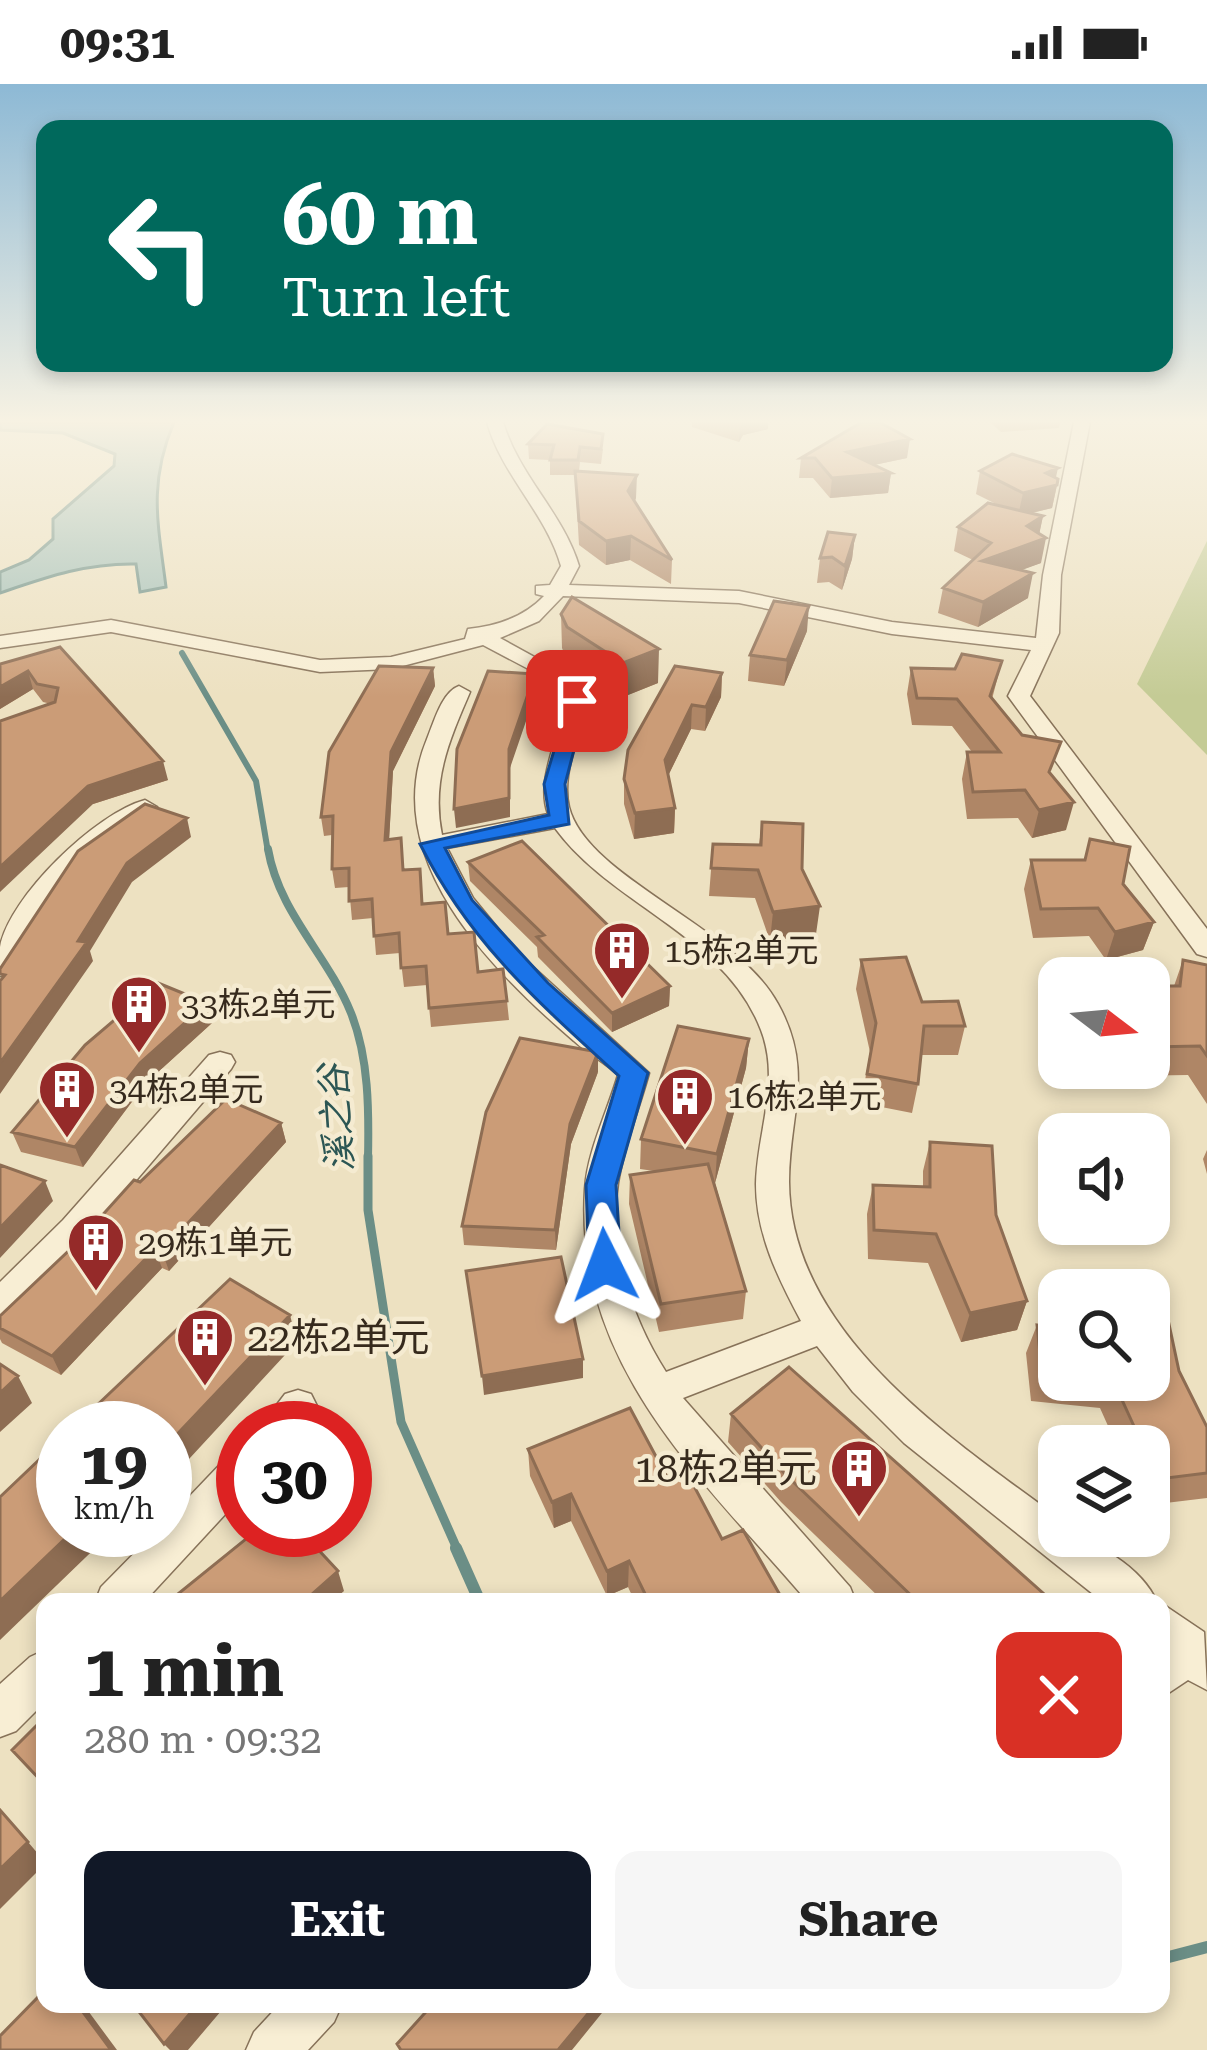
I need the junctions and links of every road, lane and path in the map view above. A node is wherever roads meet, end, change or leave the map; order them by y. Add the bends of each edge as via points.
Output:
1 (522, 514) edge
2 (540, 514) edge
3 (1064, 514) edge
4 (550, 591) junction
5 (0, 629) edge
6 (480, 636) junction
7 (0, 642) edge
8 (1042, 645) junction
9 (459, 692) dead end
10 (145, 807) edge
11 (561, 819) junction
12 (431, 844) junction
13 (1207, 948) edge
14 (0, 967) edge
15 (220, 1062) dead end
16 (0, 1304) edge
17 (824, 1328) junction
18 (658, 1390) junction
19 (216, 1496) edge
20 (125, 1593) edge
21 (827, 1593) edge
22 (1124, 1593) edge
23 (36, 1681) edge
24 (0, 1715) edge
25 (307, 2013) edge
26 (272, 2050) edge

1 - 4 street via 551,556
2 - 4 street via 570,566
3 - 8 street
4 - 6 street via 532,617
4 - 8 street via 739,597 892,628
5 - 6 street via 133,617 346,655
6 - 7 street via 428,656 359,667 289,662 111,626
6 - 11 street via 569,682 577,701 555,784
8 - 13 street via 1021,682 1021,705
9 - 12 street via 429,767
10 - 14 street via 77,846
11 - 12 street
11 - 17 street via 597,860 721,951 764,1002 789,1088 773,1205 789,1273
12 - 18 street via 462,903 538,989 634,1073 601,1185 605,1265 623,1336
15 - 16 street
17 - 18 street
17 - 22 street via 972,1476
18 - 21 street
19 - 20 street
23 - 24 street
25 - 26 street

